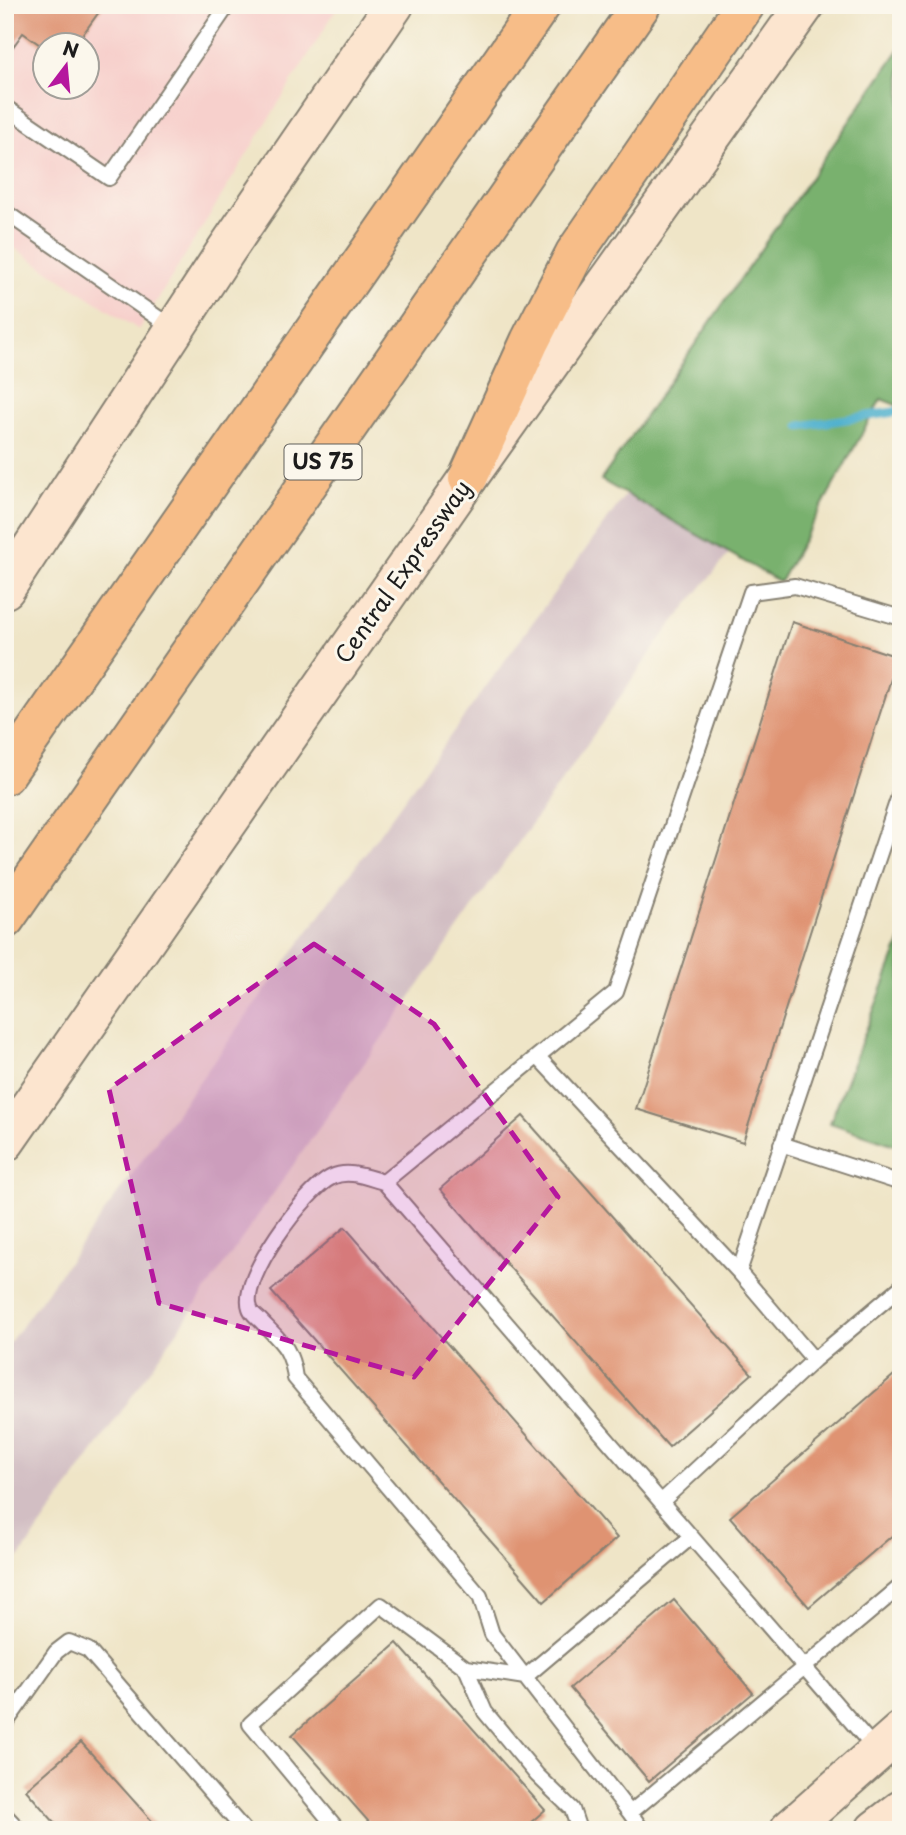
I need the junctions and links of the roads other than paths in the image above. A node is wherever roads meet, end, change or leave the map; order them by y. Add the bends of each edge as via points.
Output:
1 (228, 5) edge
2 (394, 5) edge
3 (541, 5) edge
4 (641, 5) edge
5 (745, 5) edge
6 (805, 5) edge
7 (5, 107) edge
8 (5, 212) edge
9 (175, 329) junction
10 (468, 478) junction
11 (5, 589) edge
12 (901, 618) edge
13 (5, 775) edge
14 (901, 790) edge
15 (5, 919) edge
16 (538, 1057) junction
17 (5, 1142) edge
18 (781, 1144) junction
19 (384, 1182) junction
20 (901, 1183) edge
21 (739, 1272) junction
22 (901, 1287) edge
23 (814, 1360) junction
24 (661, 1502) junction
25 (691, 1537) junction
26 (901, 1586) edge
27 (466, 1668) junction
28 (805, 1668) junction
29 (525, 1677) junction
30 (5, 1724) edge
31 (889, 1741) edge
32 (901, 1810) edge
33 (630, 1813) junction
34 (5, 1815) edge
35 (19, 1830) edge
36 (244, 1830) edge
37 (338, 1830) edge
38 (579, 1830) edge
39 (642, 1830) edge
40 (789, 1830) edge
41 (875, 1830) edge

1 - 7 lane via 109,178
2 - 9 main road
3 - 13 highway
4 - 15 highway, US 75
5 - 10 highway via 575,253
6 - 10 main road, Central Expressway
8 - 9 lane
9 - 11 main road
10 - 17 main road, Central Expressway
12 - 16 lane via 794,586 751,592 616,992
14 - 18 lane
16 - 19 lane
16 - 21 lane
18 - 20 lane
18 - 21 lane
19 - 24 lane
19 - 29 lane via 354,1174 334,1176 312,1191 256,1269 249,1289 250,1309 292,1354 295,1378 480,1596 492,1634
21 - 23 lane
22 - 23 lane
23 - 24 lane
24 - 25 lane
25 - 28 lane
25 - 29 lane
26 - 28 lane
27 - 29 lane
27 - 37 lane via 381,1605 250,1724
27 - 38 lane via 485,1712 572,1809
28 - 31 lane
28 - 33 lane
29 - 33 lane
30 - 36 lane via 56,1652 69,1642 88,1650
31 - 40 main road
32 - 41 main road
33 - 39 lane
34 - 35 lane

